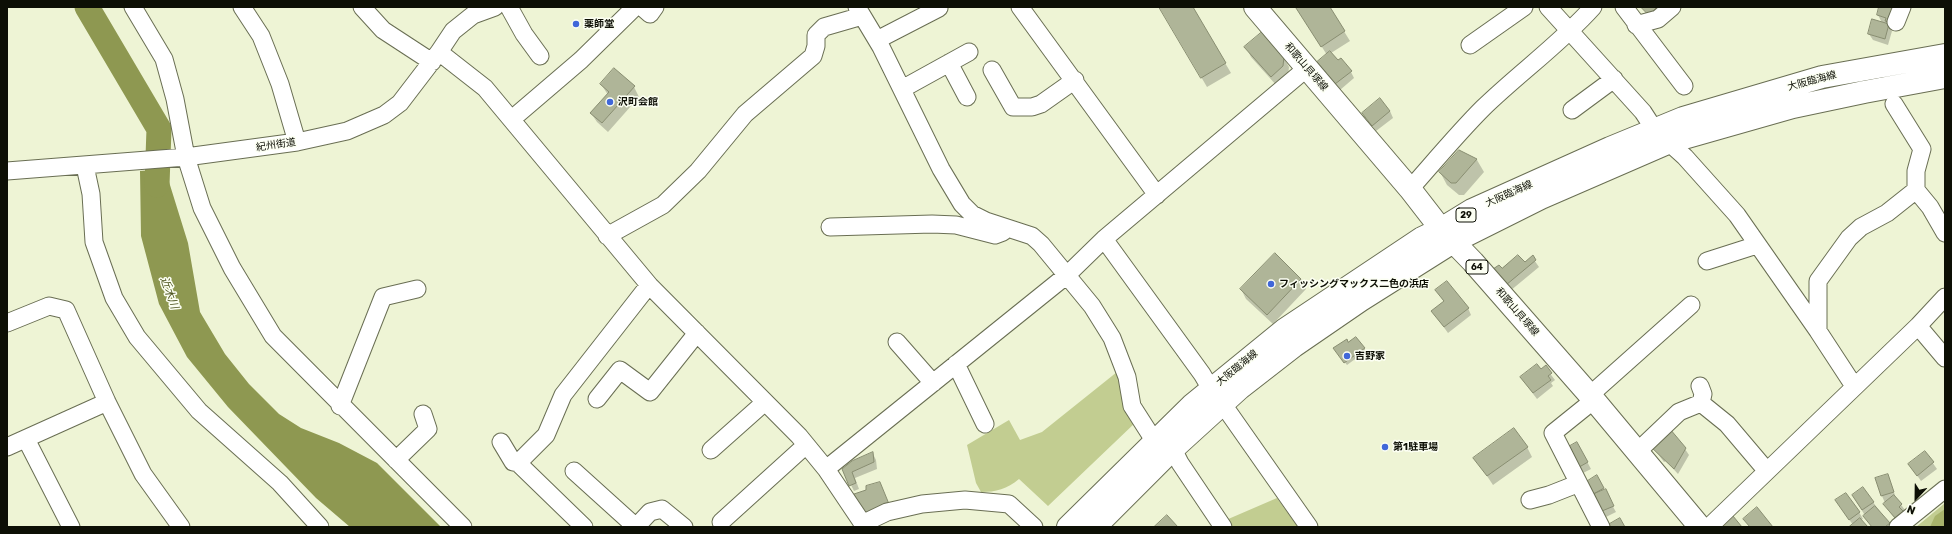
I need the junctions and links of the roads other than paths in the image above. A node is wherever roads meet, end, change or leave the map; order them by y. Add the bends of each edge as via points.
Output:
1 (133, 7) edge
2 (242, 7) edge
3 (362, 7) edge
4 (495, 7) edge
5 (509, 7) edge
6 (636, 7) edge
7 (642, 7) edge
8 (655, 7) edge
9 (1020, 7) edge
10 (1255, 7) edge
11 (1524, 7) edge
12 (1548, 7) edge
13 (1593, 7) edge
14 (1624, 7) edge
15 (1672, 7) edge
16 (939, 8) dead end
17 (859, 12) edge
18 (1636, 25) junction
19 (1571, 31) junction
20 (877, 40) junction
21 (1470, 45) dead end
22 (969, 52) dead end
23 (1945, 54) edge
24 (540, 56) dead end
25 (435, 57) junction
26 (949, 63) junction
27 (1307, 68) junction
28 (992, 70) dead end
29 (1945, 77) edge
30 (1614, 79) junction
31 (1075, 80) junction
32 (1684, 86) dead end
33 (902, 89) junction
34 (967, 97) dead end
35 (1894, 104) dead end
36 (1572, 110) dead end
37 (512, 120) junction
38 (1662, 136) junction
39 (298, 142) junction
40 (184, 157) junction
41 (89, 165) junction
42 (7, 171) edge
43 (1410, 189) junction
44 (1916, 190) junction
45 (1157, 195) junction
46 (833, 222) dead end
47 (1010, 228) junction
48 (1945, 233) edge
49 (607, 236) junction
50 (1447, 236) junction
51 (1104, 239) junction
52 (1757, 245) junction
53 (1707, 261) dead end
54 (1067, 275) junction
55 (1818, 282) junction
56 (649, 285) junction
57 (417, 289) dead end
58 (1788, 289) junction
59 (1945, 297) edge
60 (1691, 305) dead end
61 (7, 323) edge
62 (1918, 326) junction
63 (1818, 331) junction
64 (697, 333) junction
65 (897, 342) dead end
66 (1945, 358) edge
67 (956, 364) junction
68 (933, 383) junction
69 (1700, 386) dead end
70 (1854, 386) junction
71 (1592, 397) junction
72 (1216, 398) junction
73 (597, 399) dead end
74 (107, 402) junction
75 (765, 402) junction
76 (1701, 403) junction
77 (340, 406) junction
78 (423, 414) dead end
79 (985, 424) dead end
80 (26, 439) junction
81 (502, 442) dead end
82 (806, 444) junction
83 (1164, 446) junction
84 (7, 447) edge
85 (711, 450) dead end
86 (1638, 451) junction
87 (396, 460) junction
88 (518, 463) junction
89 (826, 469) junction
90 (1766, 470) junction
91 (574, 471) dead end
92 (1577, 484) junction
93 (1945, 489) edge
94 (1530, 500) dead end
95 (302, 508) junction
96 (721, 522) dead end
97 (864, 526) edge
98 (71, 527) edge
99 (181, 527) edge
100 (299, 527) edge
101 (320, 527) edge
102 (463, 527) edge
103 (584, 527) edge
104 (636, 527) edge
105 (684, 527) edge
106 (1034, 527) edge
107 (1068, 527) edge
108 (1095, 527) edge
109 (1223, 527) edge
110 (1308, 527) edge
111 (1601, 527) edge
112 (1700, 527) edge
113 (1709, 527) edge
114 (1898, 527) edge

1 - 40 street via 164,59 175,99
2 - 39 street via 262,36
3 - 25 street via 383,30
4 - 25 street, 紀州街道 via 473,15 453,31
5 - 24 street
6 - 37 street via 581,60
7 - 8 street via 650,14
9 - 31 street
10 - 27 main road, 和歌山貝塚線 / 64
11 - 21 street
12 - 19 street
13 - 19 street
14 - 18 street
15 - 18 street via 1658,19
16 - 20 street
17 - 20 street
17 - 49 street via 824,27 816,35 813,56 745,114 698,171 663,205
18 - 32 street
19 - 30 street
19 - 43 street via 1483,108
20 - 33 street
22 - 26 street
23 - 38 main road, 大阪臨海線 / 29 via 1822,77 1683,118
25 - 37 street via 485,88
25 - 39 street, 紀州街道 via 400,103 384,115 347,130
26 - 33 street
26 - 34 street
27 - 43 main road, 和歌山貝塚線 / 64
27 - 45 street
28 - 31 street via 1013,107 1032,107 1041,104
29 - 38 main road, 大阪臨海線 / 29
30 - 36 street
30 - 38 street
31 - 45 street
33 - 47 street via 941,169 962,204 972,214
35 - 44 street via 1922,149 1916,171
37 - 49 street
38 - 50 main road, 大阪臨海線 / 29 via 1472,210
38 - 52 street via 1685,157 1737,216
39 - 40 street, 紀州街道
40 - 41 street, 紀州街道
40 - 77 street via 202,208 232,268 273,336
41 - 42 street, 紀州街道
41 - 95 street via 94,242 114,298 137,337 199,411 280,483
43 - 50 main road, 和歌山貝塚線 / 64
44 - 48 street via 1930,207
44 - 55 street via 1887,213 1861,226 1849,238
45 - 51 street
46 - 47 street via 956,225 995,235
47 - 54 street via 1032,236
49 - 56 street
50 - 71 main road, 和歌山貝塚線 / 64
50 - 72 main road, 大阪臨海線 / 29 via 1422,238 1284,330
51 - 54 street
51 - 72 street via 1202,374
52 - 53 street
52 - 58 street
54 - 67 street
54 - 83 street via 1092,306 1112,338 1127,377 1132,406
55 - 58 street
55 - 63 street
56 - 64 street
56 - 88 street via 563,395 546,435
57 - 77 street via 383,297
58 - 63 street
59 - 62 street
60 - 71 street
61 - 74 street via 49,306 66,310
62 - 66 street
62 - 70 street
63 - 70 street
64 - 73 street via 650,392 620,370
64 - 75 street
65 - 68 street
67 - 68 street
67 - 79 street
68 - 89 street
69 - 76 street via 1703,394
70 - 90 street
71 - 86 main road, 和歌山貝塚線 / 64
71 - 92 street via 1553,433
72 - 83 main road, 大阪臨海線 / 29 via 1192,405
72 - 110 street
74 - 80 street
74 - 99 street via 143,474
75 - 82 street
75 - 85 street
76 - 86 street via 1679,412
76 - 90 street via 1727,424
77 - 87 street
78 - 87 street via 428,429
80 - 84 street
80 - 98 street
81 - 88 street via 513,462
82 - 89 street
82 - 96 street
83 - 107 main road, 大阪臨海線 / 29
83 - 108 main road, 大阪臨海線 / 29
83 - 109 street via 1180,463
86 - 112 main road, 和歌山貝塚線 / 64
87 - 102 street
88 - 103 street
89 - 97 street
90 - 113 street
91 - 104 street
92 - 94 street
92 - 111 street
93 - 114 street
95 - 100 street
95 - 101 street
97 - 106 street via 887,512 922,504 965,500 1009,504
104 - 105 street via 650,512 662,509

